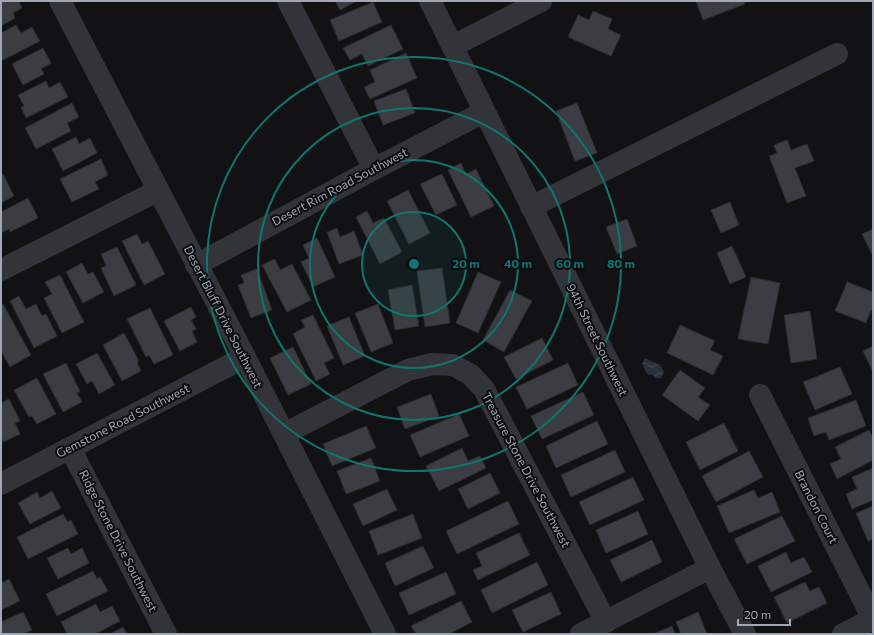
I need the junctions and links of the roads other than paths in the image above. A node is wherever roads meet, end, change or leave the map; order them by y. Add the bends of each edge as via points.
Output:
1 (60, 1) edge
2 (288, 1) edge
3 (430, 1) edge
4 (541, 1) edge
5 (453, 46) junction
6 (837, 54) dead end
7 (484, 112) junction
8 (374, 168) junction
9 (157, 190) junction
10 (531, 207) junction
11 (196, 265) junction
12 (1, 270) edge
13 (245, 357) junction
14 (760, 395) dead end
15 (284, 434) junction
16 (70, 448) junction
17 (1, 484) edge
18 (710, 568) junction
19 (873, 619) edge
20 (606, 622) junction
21 (166, 634) edge
22 (385, 634) edge
23 (581, 634) edge
24 (745, 634) edge
25 (843, 634) edge

1 - 9 street, Desert Bluff Drive Southwest
2 - 8 street
3 - 5 street, 94th Street Southwest
4 - 5 street
5 - 7 street, 94th Street Southwest
6 - 10 street
7 - 8 street, Desert Rim Road Southwest
7 - 10 street, 94th Street Southwest
8 - 11 street, Desert Rim Road Southwest
9 - 11 street, Desert Bluff Drive Southwest
9 - 12 street
10 - 18 street, 94th Street Southwest
11 - 13 street, Desert Bluff Drive Southwest
13 - 15 street, Desert Bluff Drive Southwest
13 - 16 street, Gemstone Road Southwest
14 - 19 street, Brandon Court
15 - 20 street, Treasure Stone Drive Southwest via 408,370 432,364 453,366 471,375 484,389
15 - 22 street, Desert Bluff Drive Southwest
16 - 17 street, Gemstone Road Southwest
16 - 21 street, Ridge Stone Drive Southwest
18 - 20 street
18 - 24 street, 94th Street Southwest
19 - 25 street
20 - 23 street

